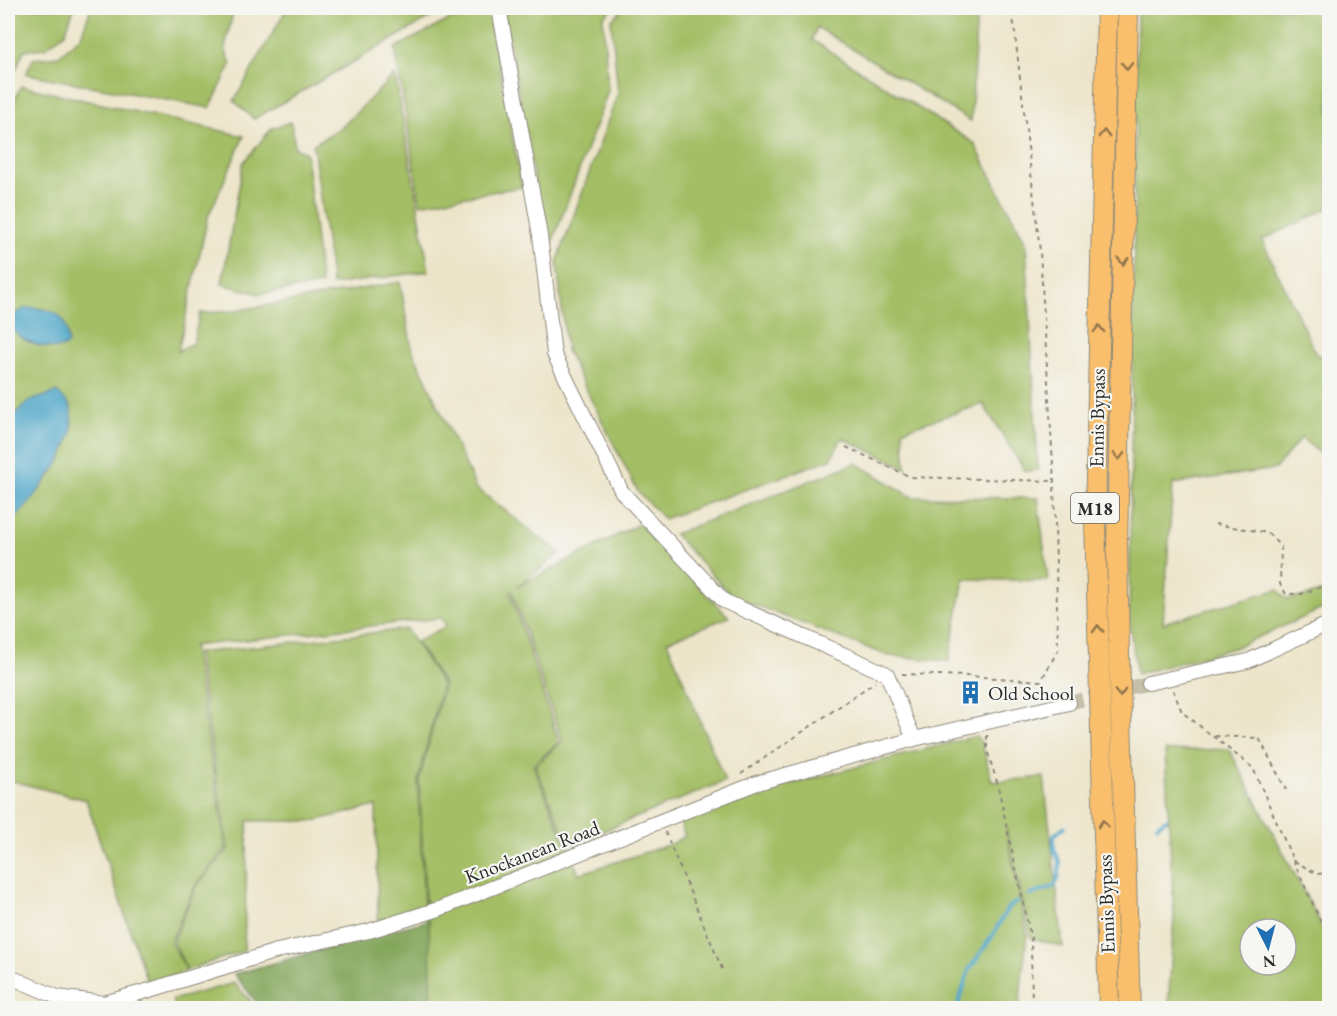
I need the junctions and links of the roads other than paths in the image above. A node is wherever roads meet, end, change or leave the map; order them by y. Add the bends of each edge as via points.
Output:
1 (499, 8) edge
2 (1107, 8) edge
3 (1128, 8) edge
4 (1329, 623) edge
5 (1148, 683) tunnel mouth
6 (1069, 704) tunnel mouth
7 (914, 739) junction
8 (8, 976) edge
9 (56, 1003) edge
10 (1109, 1008) edge
11 (1130, 1008) edge

1 - 7 street via 540,235 554,354 622,492 724,601 887,674
10 -> 2 highway, Ennis Bypass / M18 via 1095,521
3 -> 11 highway, Ennis Bypass / M18 via 1117,545
4 - 5 street via 1248,661
6 - 7 street, Knockanean Road
7 - 9 street, Knockanean Road via 757,783 439,909 369,931 277,951 104,1003
8 - 9 street, Knockanean Road

